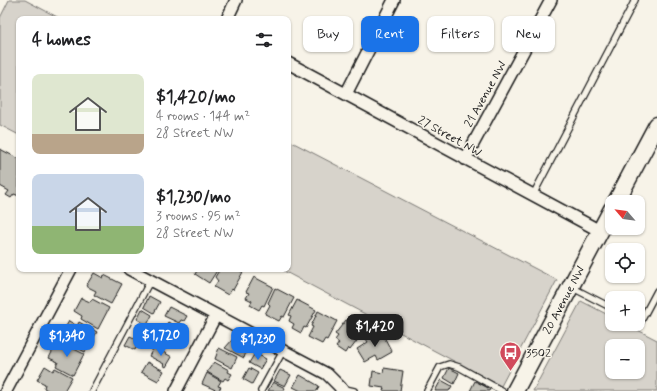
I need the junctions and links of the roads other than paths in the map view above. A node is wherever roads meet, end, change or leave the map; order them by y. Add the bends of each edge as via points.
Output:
1 (236, 0) edge
2 (394, 0) edge
3 (551, 0) edge
4 (636, 0) edge
5 (228, 16) edge
6 (291, 65) edge
7 (346, 94) junction
8 (657, 125) edge
9 (465, 159) junction
10 (533, 195) junction
11 (620, 195) edge
12 (605, 221) edge
13 (600, 230) junction
14 (69, 272) edge
15 (135, 272) edge
16 (150, 280) junction
17 (570, 286) junction
18 (657, 291) edge
19 (605, 304) edge
20 (645, 314) edge
21 (216, 315) junction
22 (283, 351) junction
23 (341, 389) edge
24 (6, 391) edge
25 (92, 391) edge
26 (176, 391) edge
27 (261, 391) edge
28 (354, 391) edge
29 (427, 391) edge
30 (502, 391) edge
31 (515, 391) edge

1 - 5 street
2 - 7 street
3 - 9 street, 21 Avenue NW
4 - 10 lane
6 - 7 street, 27 Street NW
7 - 9 street, 27 Street NW
8 - 11 street
9 - 10 street, 27 Street NW
10 - 13 street, 27 Street NW
12 - 13 street, 20 Avenue NW
13 - 17 street, 20 Avenue NW
14 - 24 street
15 - 16 street
16 - 21 street
16 - 25 lane
17 - 19 lane
17 - 31 street, 20 Avenue NW
18 - 20 lane
21 - 22 street
21 - 26 street
22 - 23 street via 327,374
22 - 27 lane
23 - 28 lane
29 - 30 lane via 440,366 449,364

